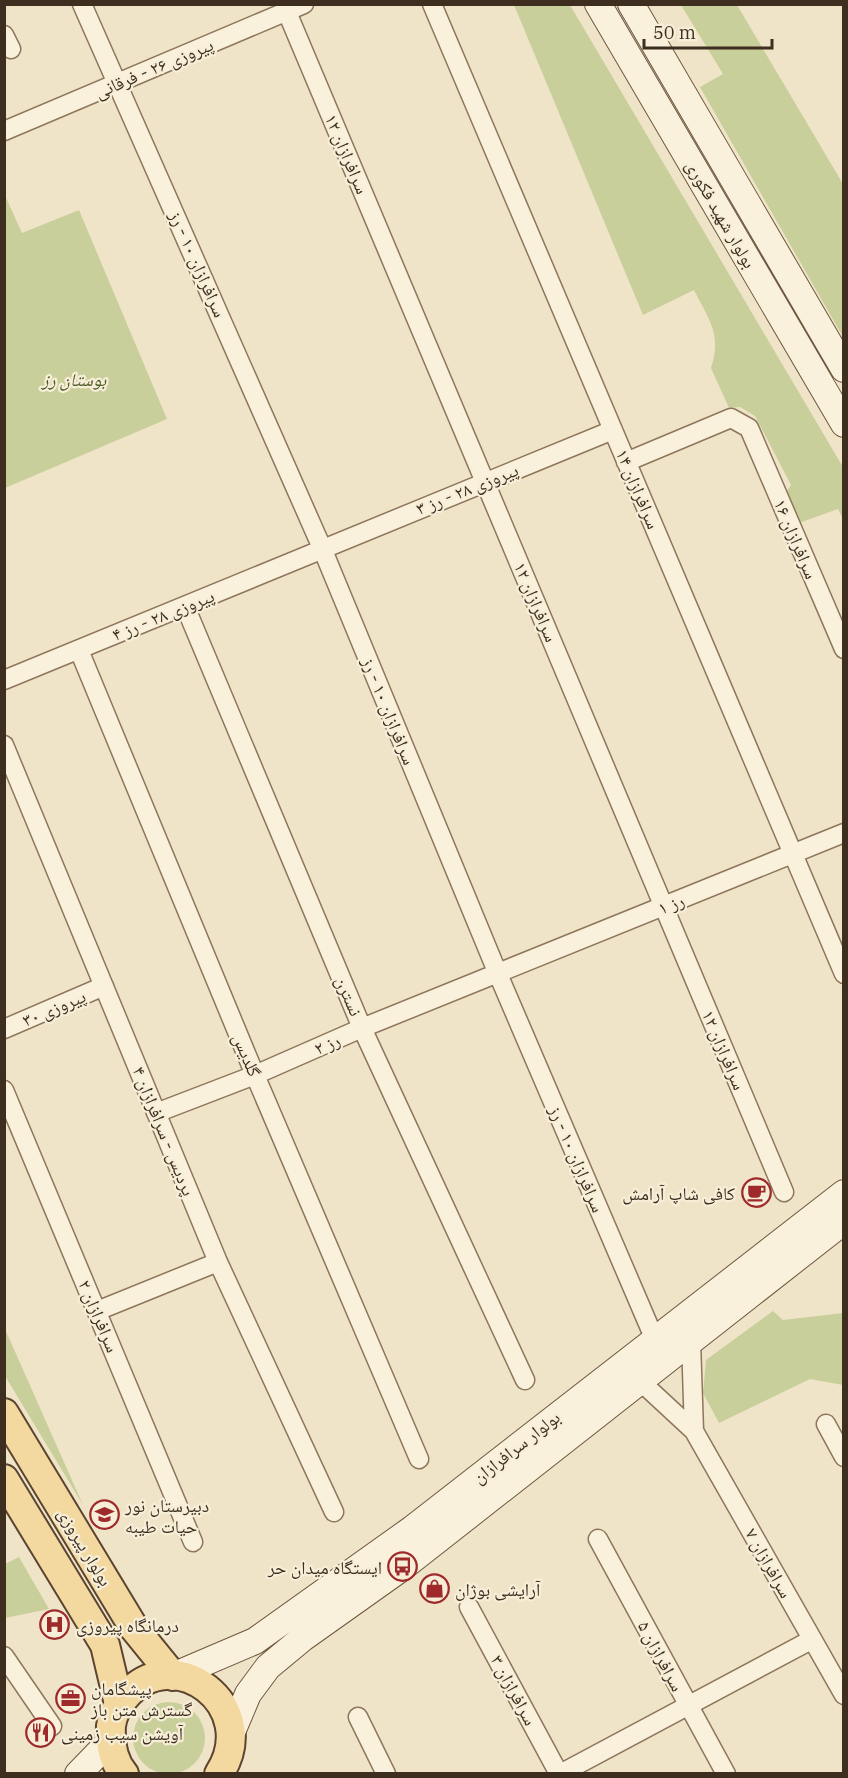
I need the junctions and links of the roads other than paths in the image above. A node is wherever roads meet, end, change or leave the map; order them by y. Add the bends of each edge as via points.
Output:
1 (82, 4) edge
2 (304, 4) edge
3 (432, 4) edge
4 (598, 4) edge
5 (632, 4) edge
6 (287, 12) junction
7 (119, 83) junction
8 (4, 131) edge
9 (843, 369) edge
10 (843, 424) edge
11 (613, 430) junction
12 (626, 462) junction
13 (485, 482) junction
14 (322, 548) junction
15 (185, 606) junction
16 (843, 649) edge
17 (79, 650) junction
18 (4, 680) edge
19 (4, 745) edge
20 (843, 833) edge
21 (792, 854) junction
22 (664, 907) junction
23 (498, 974) junction
24 (843, 974) edge
25 (104, 986) junction
26 (362, 1028) junction
27 (4, 1029) edge
28 (255, 1075) junction
29 (4, 1090) edge
30 (156, 1113) junction
31 (784, 1192) dead end
32 (843, 1193) edge
33 (843, 1221) edge
34 (218, 1262) junction
35 (97, 1311) junction
36 (655, 1340) junction
37 (691, 1341) junction
38 (525, 1380) dead end
39 (640, 1381) junction
40 (4, 1413) edge
41 (826, 1424) dead end
42 (694, 1431) junction
43 (843, 1456) edge
44 (419, 1459) dead end
45 (4, 1479) edge
46 (333, 1512) dead end
47 (598, 1539) dead end
48 (193, 1542) dead end
49 (469, 1607) dead end
50 (811, 1640) junction
51 (4, 1656) edge
52 (173, 1676) junction
53 (843, 1695) edge
54 (119, 1704) junction
55 (687, 1706) junction
56 (358, 1718) dead end
57 (52, 1726) dead end
58 (232, 1732) junction
59 (110, 1741) junction
60 (225, 1769) edge
61 (78, 1773) edge
62 (123, 1773) edge
63 (386, 1773) edge
64 (559, 1773) edge
65 (726, 1773) edge

1 - 7 street, سرافرازان ۱۰ - رز
2 - 6 street, پیروزی ۲۶ - فرقانی
3 - 11 street, سرافرازان ۱۴
4 - 10 main road, بولوار شهید فکوری
5 - 9 main road, بولوار شهید فکوری
6 - 7 street, پیروزی ۲۶ - فرقانی
6 - 13 street, سرافرازان ۱۲
7 - 8 street, پیروزی ۲۶ - فرقانی
7 - 14 street, سرافرازان ۱۰ - رز
11 - 12 street, سرافرازان ۱۴
11 - 13 street, پیروزی ۲۸ - رز ۳
12 - 16 street, سرافرازان ۱۶ via 731,418 749,428
12 - 21 street, سرافرازان ۱۴
13 - 14 street, پیروزی ۲۸ - رز ۳
13 - 22 street, سرافرازان ۱۲
14 - 15 street, پیروزی ۲۸ - رز ۴
14 - 23 street, سرافرازان ۱۰ - رز
15 - 17 street, پیروزی ۲۸ - رز ۴
15 - 26 street, نسترن
17 - 18 street, پیروزی ۲۸ - رز ۴
17 - 28 street, گلدیس
19 - 25 street, پردیس - سرافرازان ۴
20 - 21 street, رز ۱
21 - 22 street, رز ۱
21 - 24 street, سرافرازان ۱۴
22 - 23 street, رز ۱
22 - 31 street, سرافرازان ۱۲
23 - 26 street, رز ۲
23 - 36 street, سرافرازان ۱۰ - رز
25 - 27 street, پیروزی ۳۰
25 - 30 street, پردیس - سرافرازان ۴
26 - 28 street, رز ۲
26 - 38 street, نسترن
28 - 30 street, رز ۲
28 - 44 street, گلدیس
29 - 35 street, سرافرازان ۲
30 - 34 street, پردیس - سرافرازان ۴
32 - 36 main road, بولوار سرافرازان
33 - 37 main road, بولوار سرافرازان
34 - 35 street
34 - 46 street, پردیس - سرافرازان ۴
35 - 48 street, سرافرازان ۲
36 - 52 main road, بولوار سرافرازان via 412,1529 255,1641
37 - 39 main road, بولوار سرافرازان
37 - 42 street
39 - 42 street
39 - 58 main road, بولوار سرافرازان via 403,1567 268,1667 248,1694
40 - 52 main road, بولوار پیروزی via 134,1628
41 - 43 street
42 - 50 street, سرافرازان ۷
45 - 54 main road, بولوار پیروزی via 105,1645
47 - 55 street, سرافرازان ۵
49 - 64 street, سرافرازان ۳
50 - 53 street, سرافرازان ۷
50 - 55 street
51 - 57 street
52 - 54 main road via 142,1683
52 - 58 main road via 207,1687 228,1714
54 - 59 main road
55 - 64 street
55 - 65 street, سرافرازان ۵
56 - 63 street
58 - 60 main road
59 - 61 main road
59 - 62 main road

